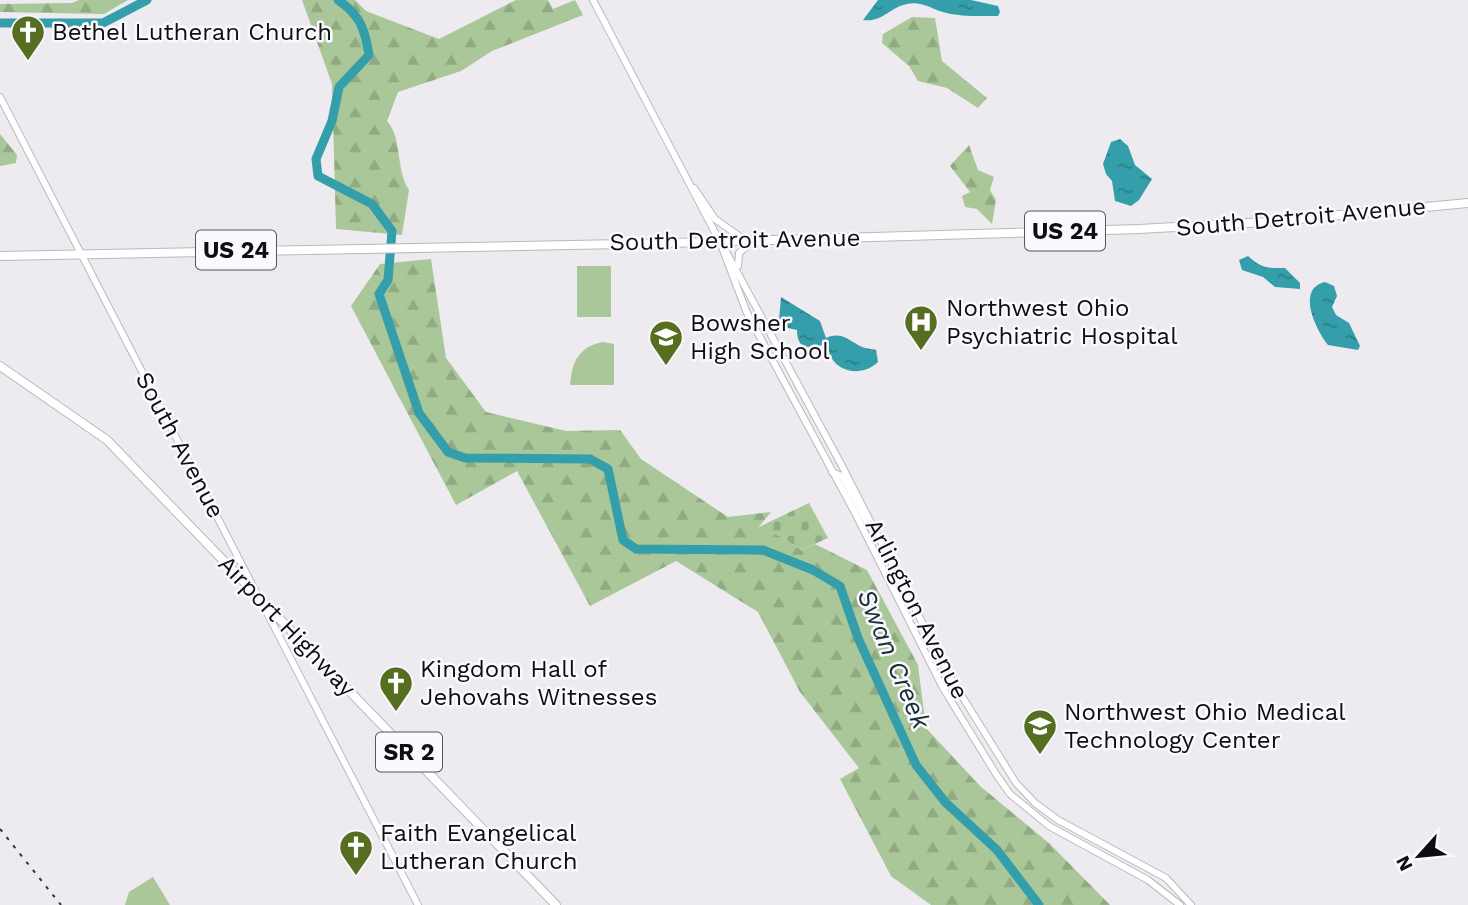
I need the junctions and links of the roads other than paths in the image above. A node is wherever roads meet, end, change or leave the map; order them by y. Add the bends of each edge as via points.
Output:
1 (593, 0) edge
2 (0, 97) edge
3 (690, 184) junction
4 (1468, 203) edge
5 (750, 241) junction
6 (720, 242) junction
7 (81, 254) junction
8 (0, 256) edge
9 (739, 272) junction
10 (0, 366) edge
11 (832, 472) junction
12 (902, 583) junction
13 (260, 600) junction
14 (1180, 904) edge
15 (418, 905) edge
16 (556, 905) edge
17 (1191, 905) edge

1 - 3 street, Arlington Avenue
2 - 7 street, South Avenue
3 - 5 street via 715,219
3 - 6 street, Arlington Avenue
4 - 5 main road, South Detroit Avenue / US 24 via 1203,227
5 - 6 main road, South Detroit Avenue / US 24
5 - 9 street via 738,253
6 - 7 main road, South Detroit Avenue / US 24
6 - 9 street, Arlington Avenue
6 - 11 street, Arlington Avenue via 747,313
7 - 8 main road, South Detroit Avenue / US 24
7 - 13 street, South Avenue
9 - 12 street, Arlington Avenue
10 - 13 main road, Airport Highway / SR 2 via 107,440
11 - 12 street via 842,476
11 - 14 street, Arlington Avenue via 943,688 1010,793 1049,826 1148,880
12 - 17 street, Arlington Avenue via 965,704 1024,793 1058,820 1160,873
13 - 15 street, South Avenue
13 - 16 main road, Airport Highway / SR 2

